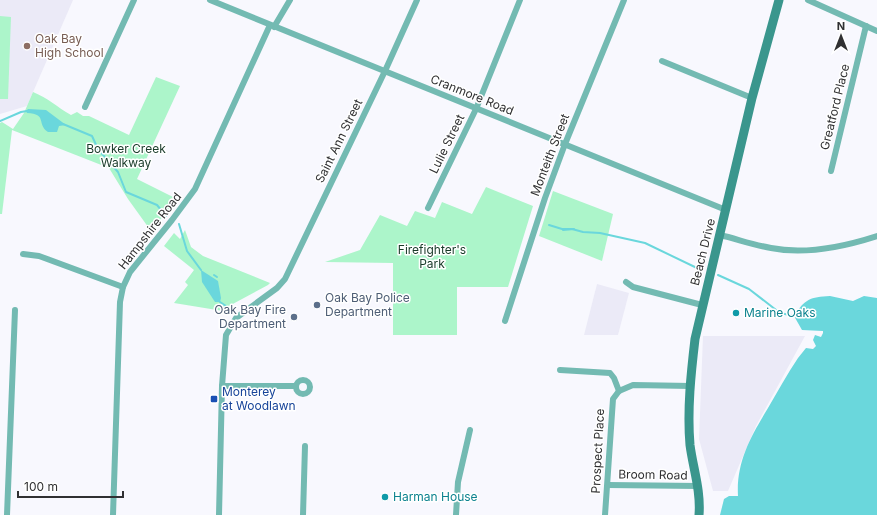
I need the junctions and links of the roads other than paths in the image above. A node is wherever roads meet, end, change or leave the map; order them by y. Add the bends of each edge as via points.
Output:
1 (134, 0) edge
2 (210, 0) edge
3 (290, 0) edge
4 (417, 0) edge
5 (520, 0) edge
6 (624, 0) edge
7 (778, 0) edge
8 (808, 0) edge
9 (272, 26) junction
10 (866, 26) junction
11 (877, 31) edge
12 (662, 61) dead end
13 (385, 71) junction
14 (752, 98) junction
15 (85, 107) dead end
16 (476, 109) junction
17 (565, 144) junction
18 (830, 171) dead end
19 (428, 208) dead end
20 (726, 210) junction
21 (720, 235) junction
22 (877, 236) edge
23 (22, 254) dead end
24 (626, 282) dead end
25 (123, 287) junction
26 (702, 305) junction
27 (15, 310) dead end
28 (505, 321) dead end
29 (560, 370) dead end
30 (222, 386) junction
31 (296, 386) dead end
32 (691, 386) junction
33 (619, 391) junction
34 (470, 430) dead end
35 (305, 446) dead end
36 (608, 485) junction
37 (698, 486) junction
38 (7, 515) edge
39 (113, 515) edge
40 (218, 515) edge
41 (303, 515) edge
42 (456, 515) edge
43 (605, 515) edge
44 (699, 515) edge

1 - 15 street
2 - 9 street, Cranmore Road
3 - 9 street, Hampshire Road
4 - 13 street, Saint Ann Street
5 - 16 street, Lulie Street
6 - 17 street, Monteith Street
7 - 14 main road, Beach Drive
8 - 10 street
9 - 13 street, Cranmore Road
9 - 25 street, Hampshire Road via 195,189 130,272
10 - 11 street
10 - 18 street, Greatford Place
12 - 14 street
13 - 16 street, Cranmore Road
13 - 30 street, Saint Ann Street via 285,279 277,288 242,312 226,335
14 - 20 main road, Beach Drive
16 - 17 street, Cranmore Road
16 - 19 street, Lulie Street
17 - 20 street, Cranmore Road
17 - 28 street, Monteith Street
20 - 21 main road, Beach Drive
21 - 22 street via 771,248 799,251 853,244
21 - 26 main road, Beach Drive
23 - 25 street via 39,256
24 - 26 street via 633,287
25 - 39 street, Hampshire Road via 120,302
26 - 32 main road, Beach Drive via 695,339
27 - 38 street
29 - 33 street via 610,373
30 - 31 street
30 - 40 street
32 - 33 street via 633,385
32 - 37 main road, Beach Drive via 690,442
33 - 36 street, Prospect Place via 611,407
34 - 42 street via 458,482
35 - 41 street
36 - 37 street, Broom Road
36 - 43 street, Prospect Place
37 - 44 main road, Beach Drive

